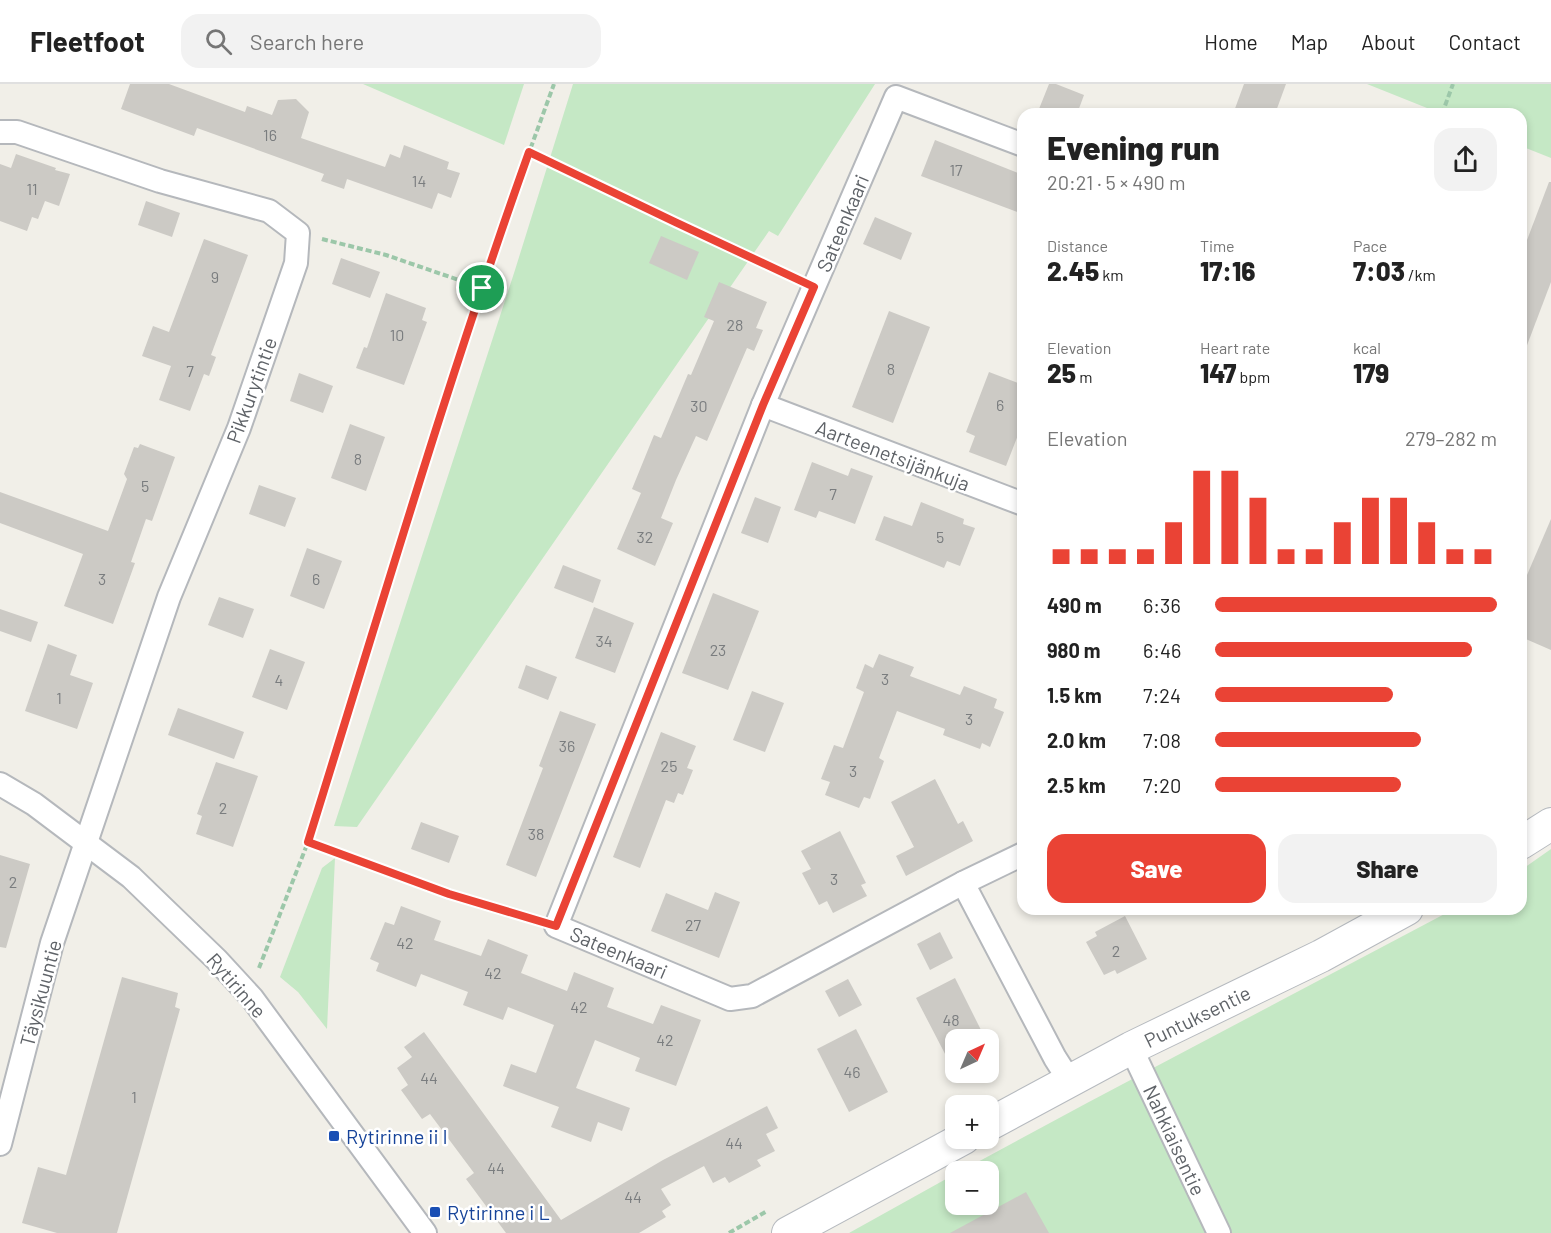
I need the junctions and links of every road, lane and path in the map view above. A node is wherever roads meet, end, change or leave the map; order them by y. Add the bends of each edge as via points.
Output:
1 (554, 84) edge
2 (1452, 84) edge
3 (1444, 108) edge
4 (0, 132) edge
5 (1017, 143) edge
6 (529, 152) junction
7 (298, 233) junction
8 (814, 287) junction
9 (482, 288) junction
10 (763, 405) junction
11 (1017, 502) edge
12 (0, 784) edge
13 (1551, 824) edge
14 (1527, 839) edge
15 (308, 842) junction
16 (85, 843) junction
17 (1017, 857) edge
18 (963, 883) junction
19 (1396, 915) edge
20 (556, 926) junction
21 (256, 976) dead end
22 (1131, 1048) junction
23 (1069, 1080) junction
24 (999, 1119) edge
25 (0, 1144) edge
26 (945, 1148) edge
27 (425, 1233) edge
28 (788, 1233) edge
29 (1219, 1233) edge

1 - 6 path
2 - 3 path
4 - 7 street via 17,132 160,181 269,211
5 - 8 street, Sateenkaari via 896,97
6 - 8 path
6 - 9 path
7 - 9 path via 386,255
7 - 16 street, Pikkurytintie via 296,263 239,428 169,597
8 - 10 street, Sateenkaari
9 - 15 path
10 - 11 street, Aarteenetsijänkuja
10 - 20 street, Sateenkaari
12 - 16 street, Rytirinne
13 - 14 street
15 - 20 path via 449,894
15 - 21 path
16 - 25 street, Täysikuuntie via 52,943
16 - 27 street, Rytirinne via 131,877 252,998
17 - 18 street, Sateenkaari
18 - 20 street, Sateenkaari via 752,996 730,999
18 - 23 street
19 - 22 street, Puntuksentie
22 - 23 street, Puntuksentie
22 - 29 street, Nahkiaisentie
23 - 24 street, Puntuksentie
26 - 28 street

